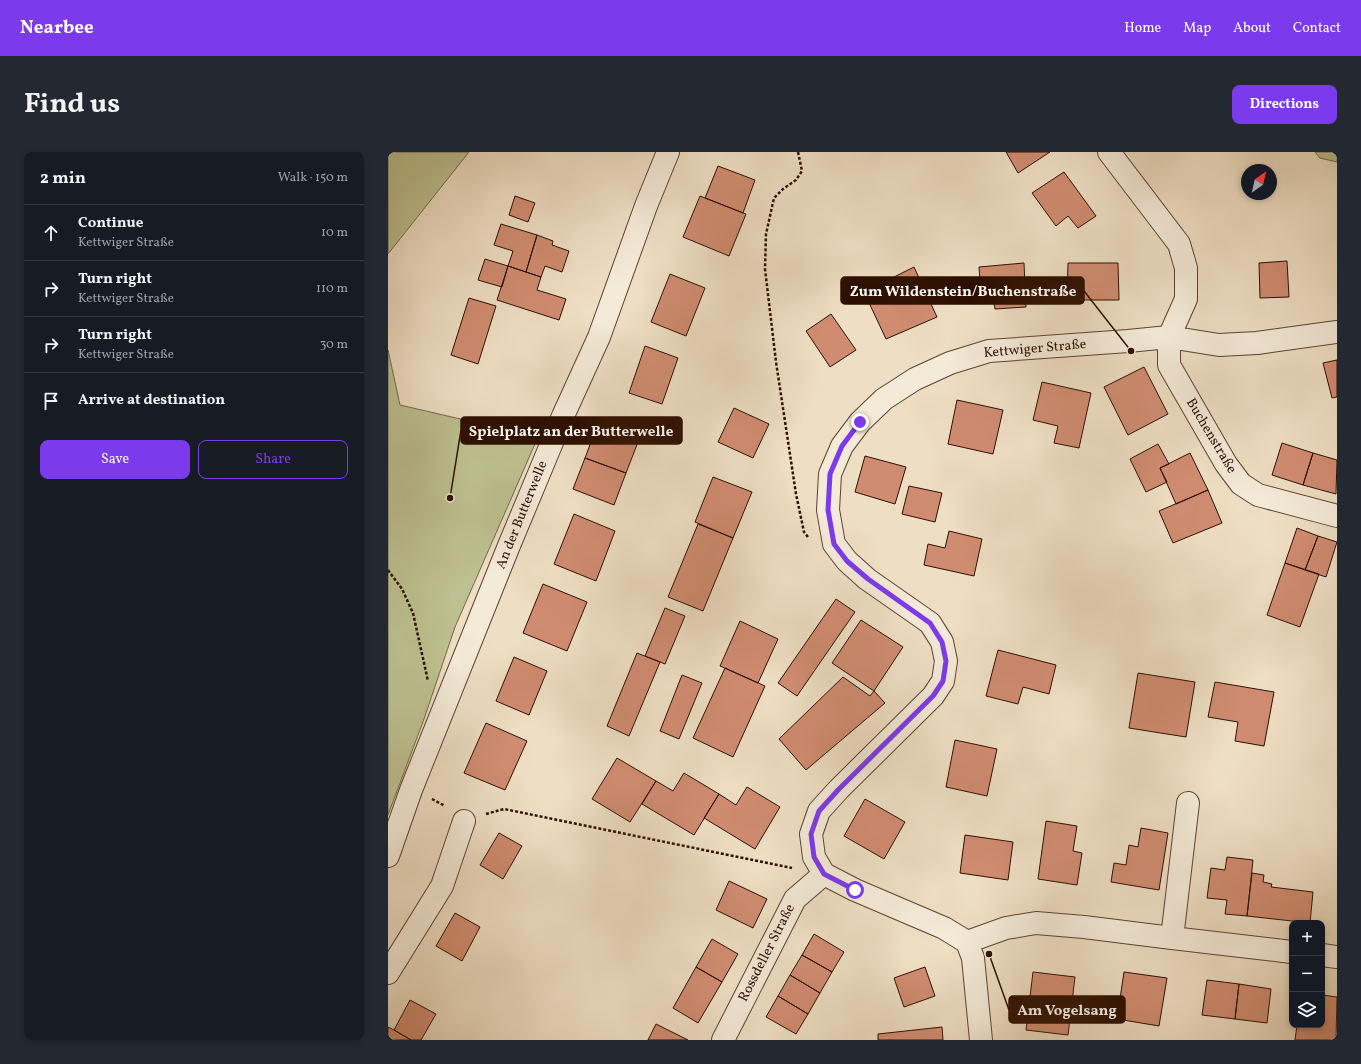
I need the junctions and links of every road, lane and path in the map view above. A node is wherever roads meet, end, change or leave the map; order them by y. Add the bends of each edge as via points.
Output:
1 (668, 152) edge
2 (798, 152) edge
3 (1109, 152) edge
4 (1337, 332) edge
5 (1169, 337) junction
6 (1337, 516) edge
7 (811, 542) dead end
8 (388, 570) edge
9 (446, 707) junction
10 (432, 799) dead end
11 (1188, 803) dead end
12 (444, 805) dead end
13 (504, 808) dead end
14 (464, 821) dead end
15 (388, 856) edge
16 (824, 874) junction
17 (1172, 938) junction
18 (966, 942) junction
19 (1289, 952) edge
20 (1325, 955) edge
21 (1337, 957) edge
22 (388, 973) edge
23 (722, 1040) edge
24 (981, 1040) edge

1 - 9 street, An der Butterwelle via 599,337 508,548
2 - 7 path via 802,171 796,180 774,198 766,234 765,269 796,494 804,532
3 - 5 street via 1179,244 1186,268 1186,299
4 - 5 street, Kettwiger Straße via 1257,343 1219,345
5 - 6 street, Buchenstraße via 1169,365 1240,484 1258,495
5 - 16 street, Kettwiger Straße via 989,350 950,363 915,379 884,399 860,422 842,446 830,474 828,510 834,544 847,561 868,579 930,623 942,642 946,661 943,681 933,696 819,811 811,834 814,857
8 - 9 path via 402,588 413,613 429,685
9 - 15 street, An der Butterwelle via 411,790
10 - 12 path
11 - 17 street
13 - 16 path
14 - 22 street via 442,886
16 - 18 street via 944,928
16 - 23 street, Rossdeller Straße via 795,899
17 - 18 street via 1036,923 1006,928
17 - 19 street
18 - 24 street via 973,958
20 - 21 street

